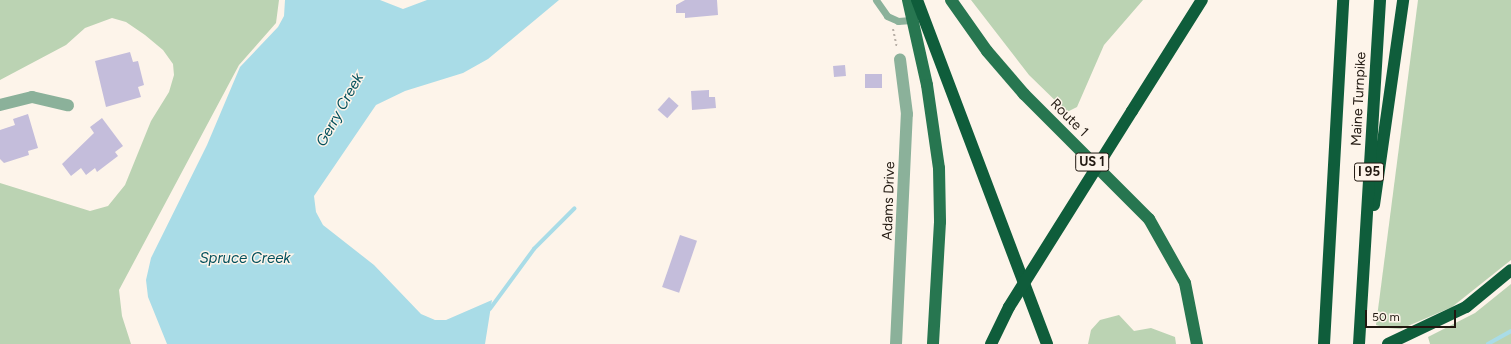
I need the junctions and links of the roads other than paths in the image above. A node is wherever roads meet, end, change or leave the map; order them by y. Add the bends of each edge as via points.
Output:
1 (876, 0) edge
2 (908, 0) edge
3 (917, 0) edge
4 (951, 0) edge
5 (1202, 0) edge
6 (1344, 0) edge
7 (1380, 0) edge
8 (1403, 0) edge
9 (911, 20) junction
10 (900, 59) road end
11 (0, 105) edge
12 (68, 105) dead end
13 (1511, 270) edge
14 (1363, 284) junction
15 (896, 344) edge
16 (933, 344) edge
17 (991, 344) edge
18 (1047, 344) edge
19 (1196, 344) edge
20 (1324, 344) edge
21 (1359, 344) edge
22 (1388, 344) edge

1 - 9 lane via 891,18
2 - 9 main road
3 - 18 highway
4 - 19 main road, Route 1 / US 1 via 987,52 1024,94 1148,219 1185,283
5 - 17 highway, bridge via 1009,307
6 - 20 highway, Maine Turnpike / I 95
7 - 14 highway, Maine Turnpike / I 95
8 - 14 highway
9 - 16 main road via 927,85 939,168 940,222
10 - 15 street, Adams Drive via 908,114
11 - 12 street via 32,97
13 - 22 highway via 1466,307
14 - 21 highway, Maine Turnpike / I 95

